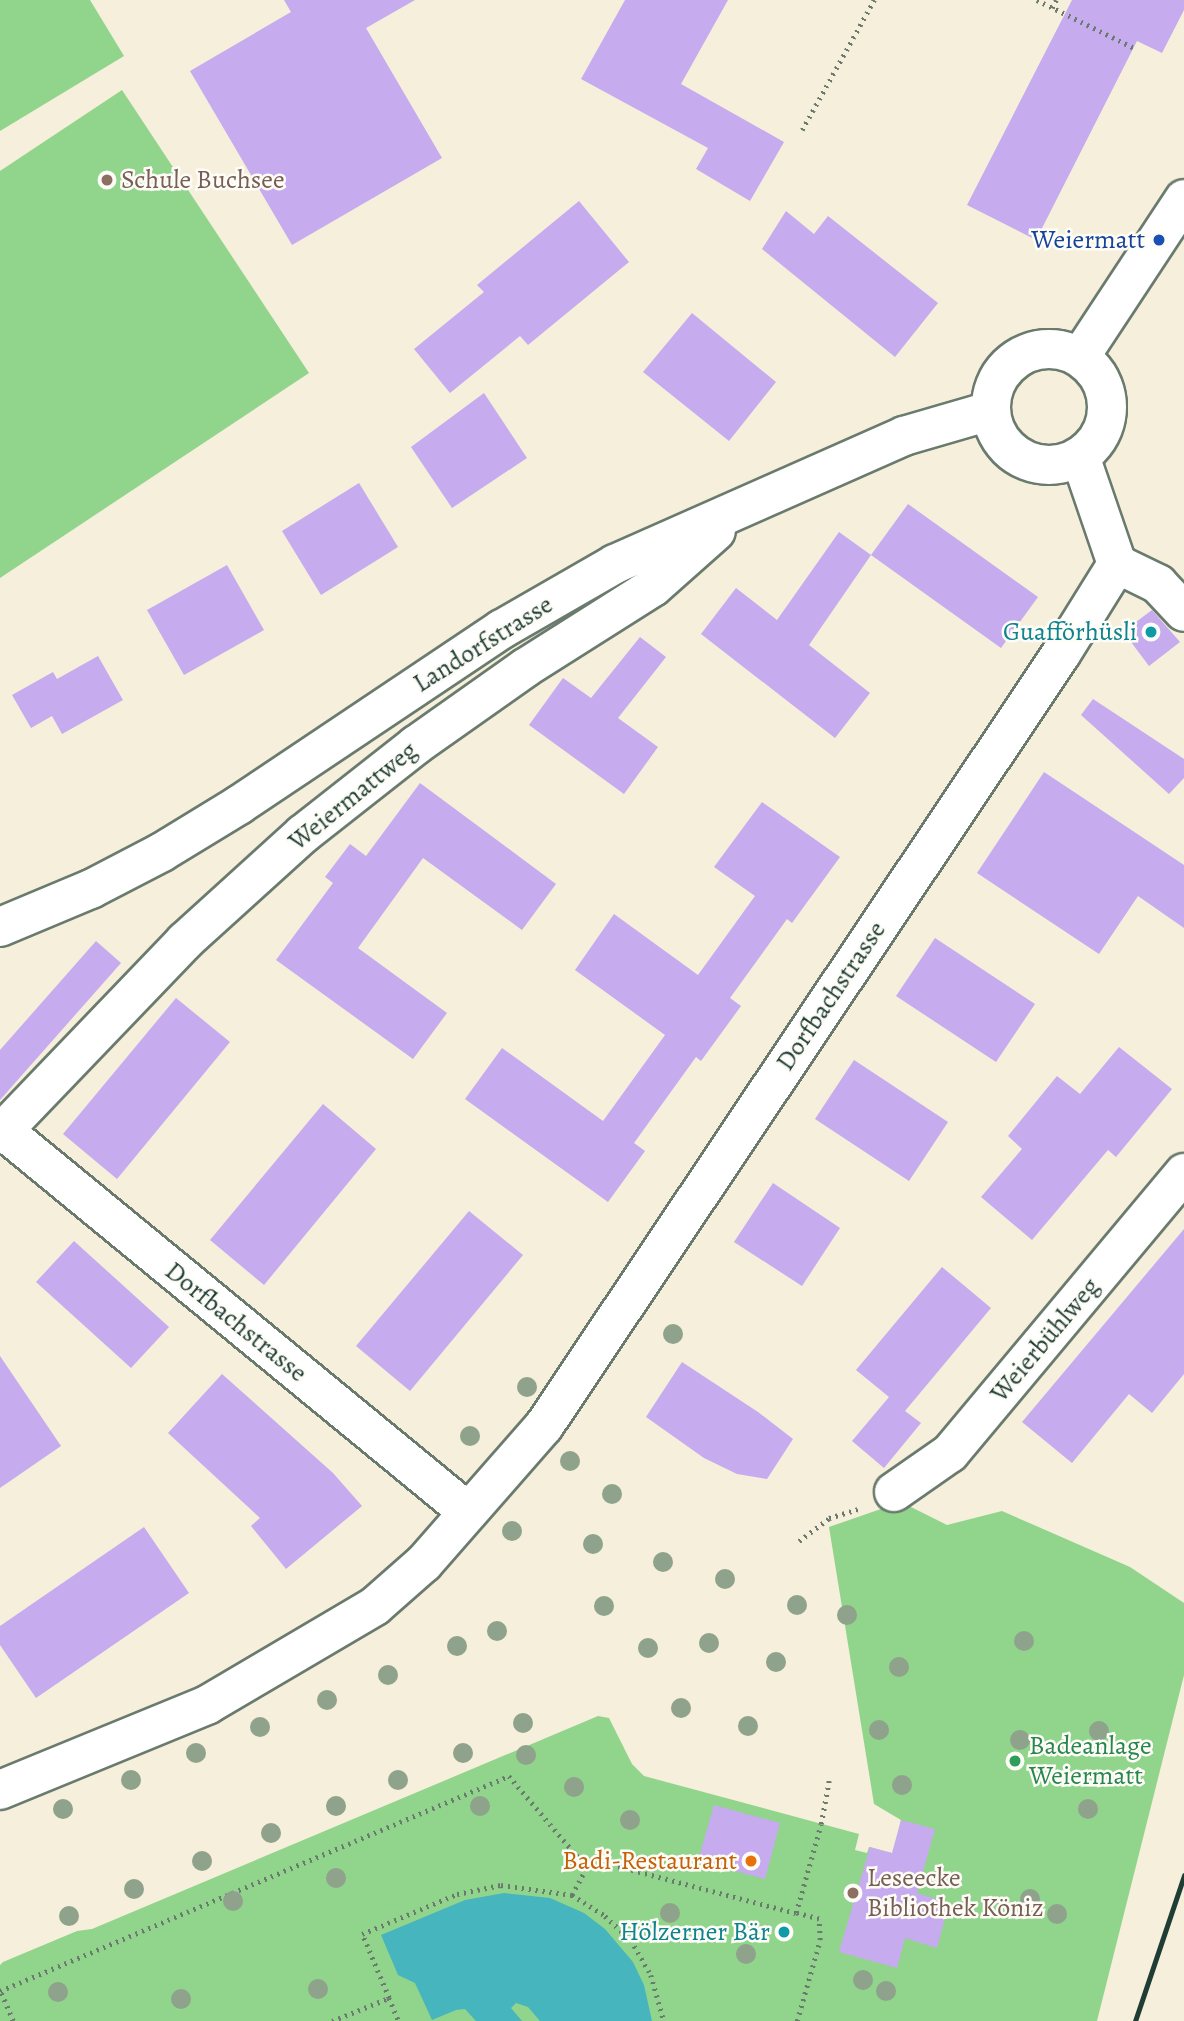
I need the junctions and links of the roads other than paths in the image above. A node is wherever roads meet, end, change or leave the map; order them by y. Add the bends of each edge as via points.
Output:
1 (1184, 199) edge
2 (1080, 357) junction
3 (990, 411) junction
4 (1080, 456) junction
5 (746, 504) junction
6 (1117, 564) junction
7 (1184, 612) edge
8 (0, 928) edge
9 (2, 1133) edge
10 (1184, 1173) edge
11 (894, 1493) dead end
12 (468, 1512) junction
13 (0, 1790) edge

1 - 2 street
2 - 3 street via 1045,348 1027,352 1011,362 995,384
2 - 4 street via 1095,370 1108,407 1095,444
3 - 4 street via 1002,443 1030,463 1064,464
3 - 5 street, Landorfstrasse via 925,428
4 - 6 street
5 - 8 street, Landorfstrasse via 614,564 502,629 162,852 92,889
5 - 9 street, Weiermattweg via 653,587 525,668 416,745 303,834 185,941
6 - 7 street via 1158,584
6 - 12 street, Dorfbachstrasse via 544,1426
9 - 12 street, Dorfbachstrasse
10 - 11 street, Weierbühlweg via 950,1453
12 - 13 street, Dorfbachstrasse via 424,1563 375,1606 207,1705

